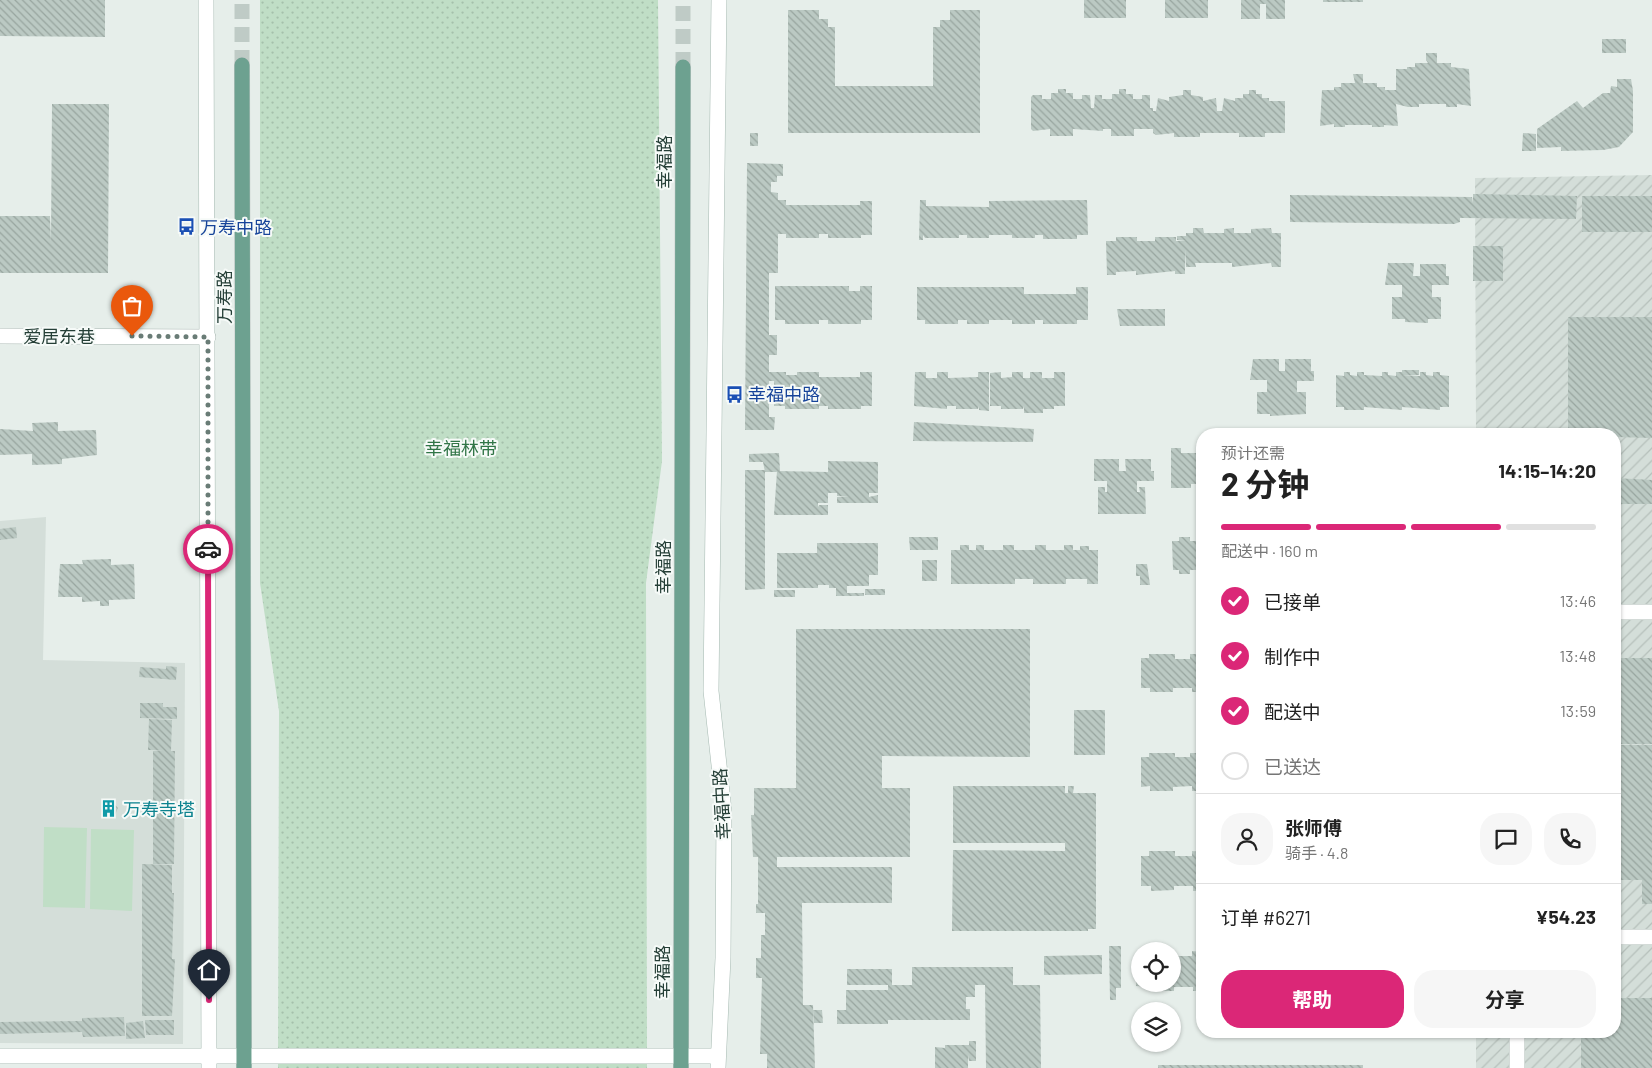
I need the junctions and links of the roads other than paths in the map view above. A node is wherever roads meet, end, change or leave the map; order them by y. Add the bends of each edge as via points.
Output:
1 (206, 0) edge
2 (719, 0) edge
3 (242, 65) tunnel mouth
4 (683, 67) tunnel mouth
5 (0, 336) edge
6 (208, 337) junction
7 (1621, 612) edge
8 (1652, 612) edge
9 (1621, 937) edge
10 (1652, 937) edge
11 (1517, 1038) edge
12 (0, 1056) edge
13 (209, 1062) edge
14 (244, 1062) edge
15 (681, 1062) edge
16 (718, 1062) edge
17 (1517, 1068) edge

1 - 6 main road
2 - 16 main road, 幸福中路 via 711,691 724,812 723,958
3 - 14 main road, 万寿路
4 - 15 main road, 幸福路
5 - 6 main road, 爱居东巷
6 - 13 main road
7 - 8 main road
9 - 10 main road
11 - 17 main road
12 - 13 main road
13 - 14 main road
14 - 15 main road
15 - 16 main road

